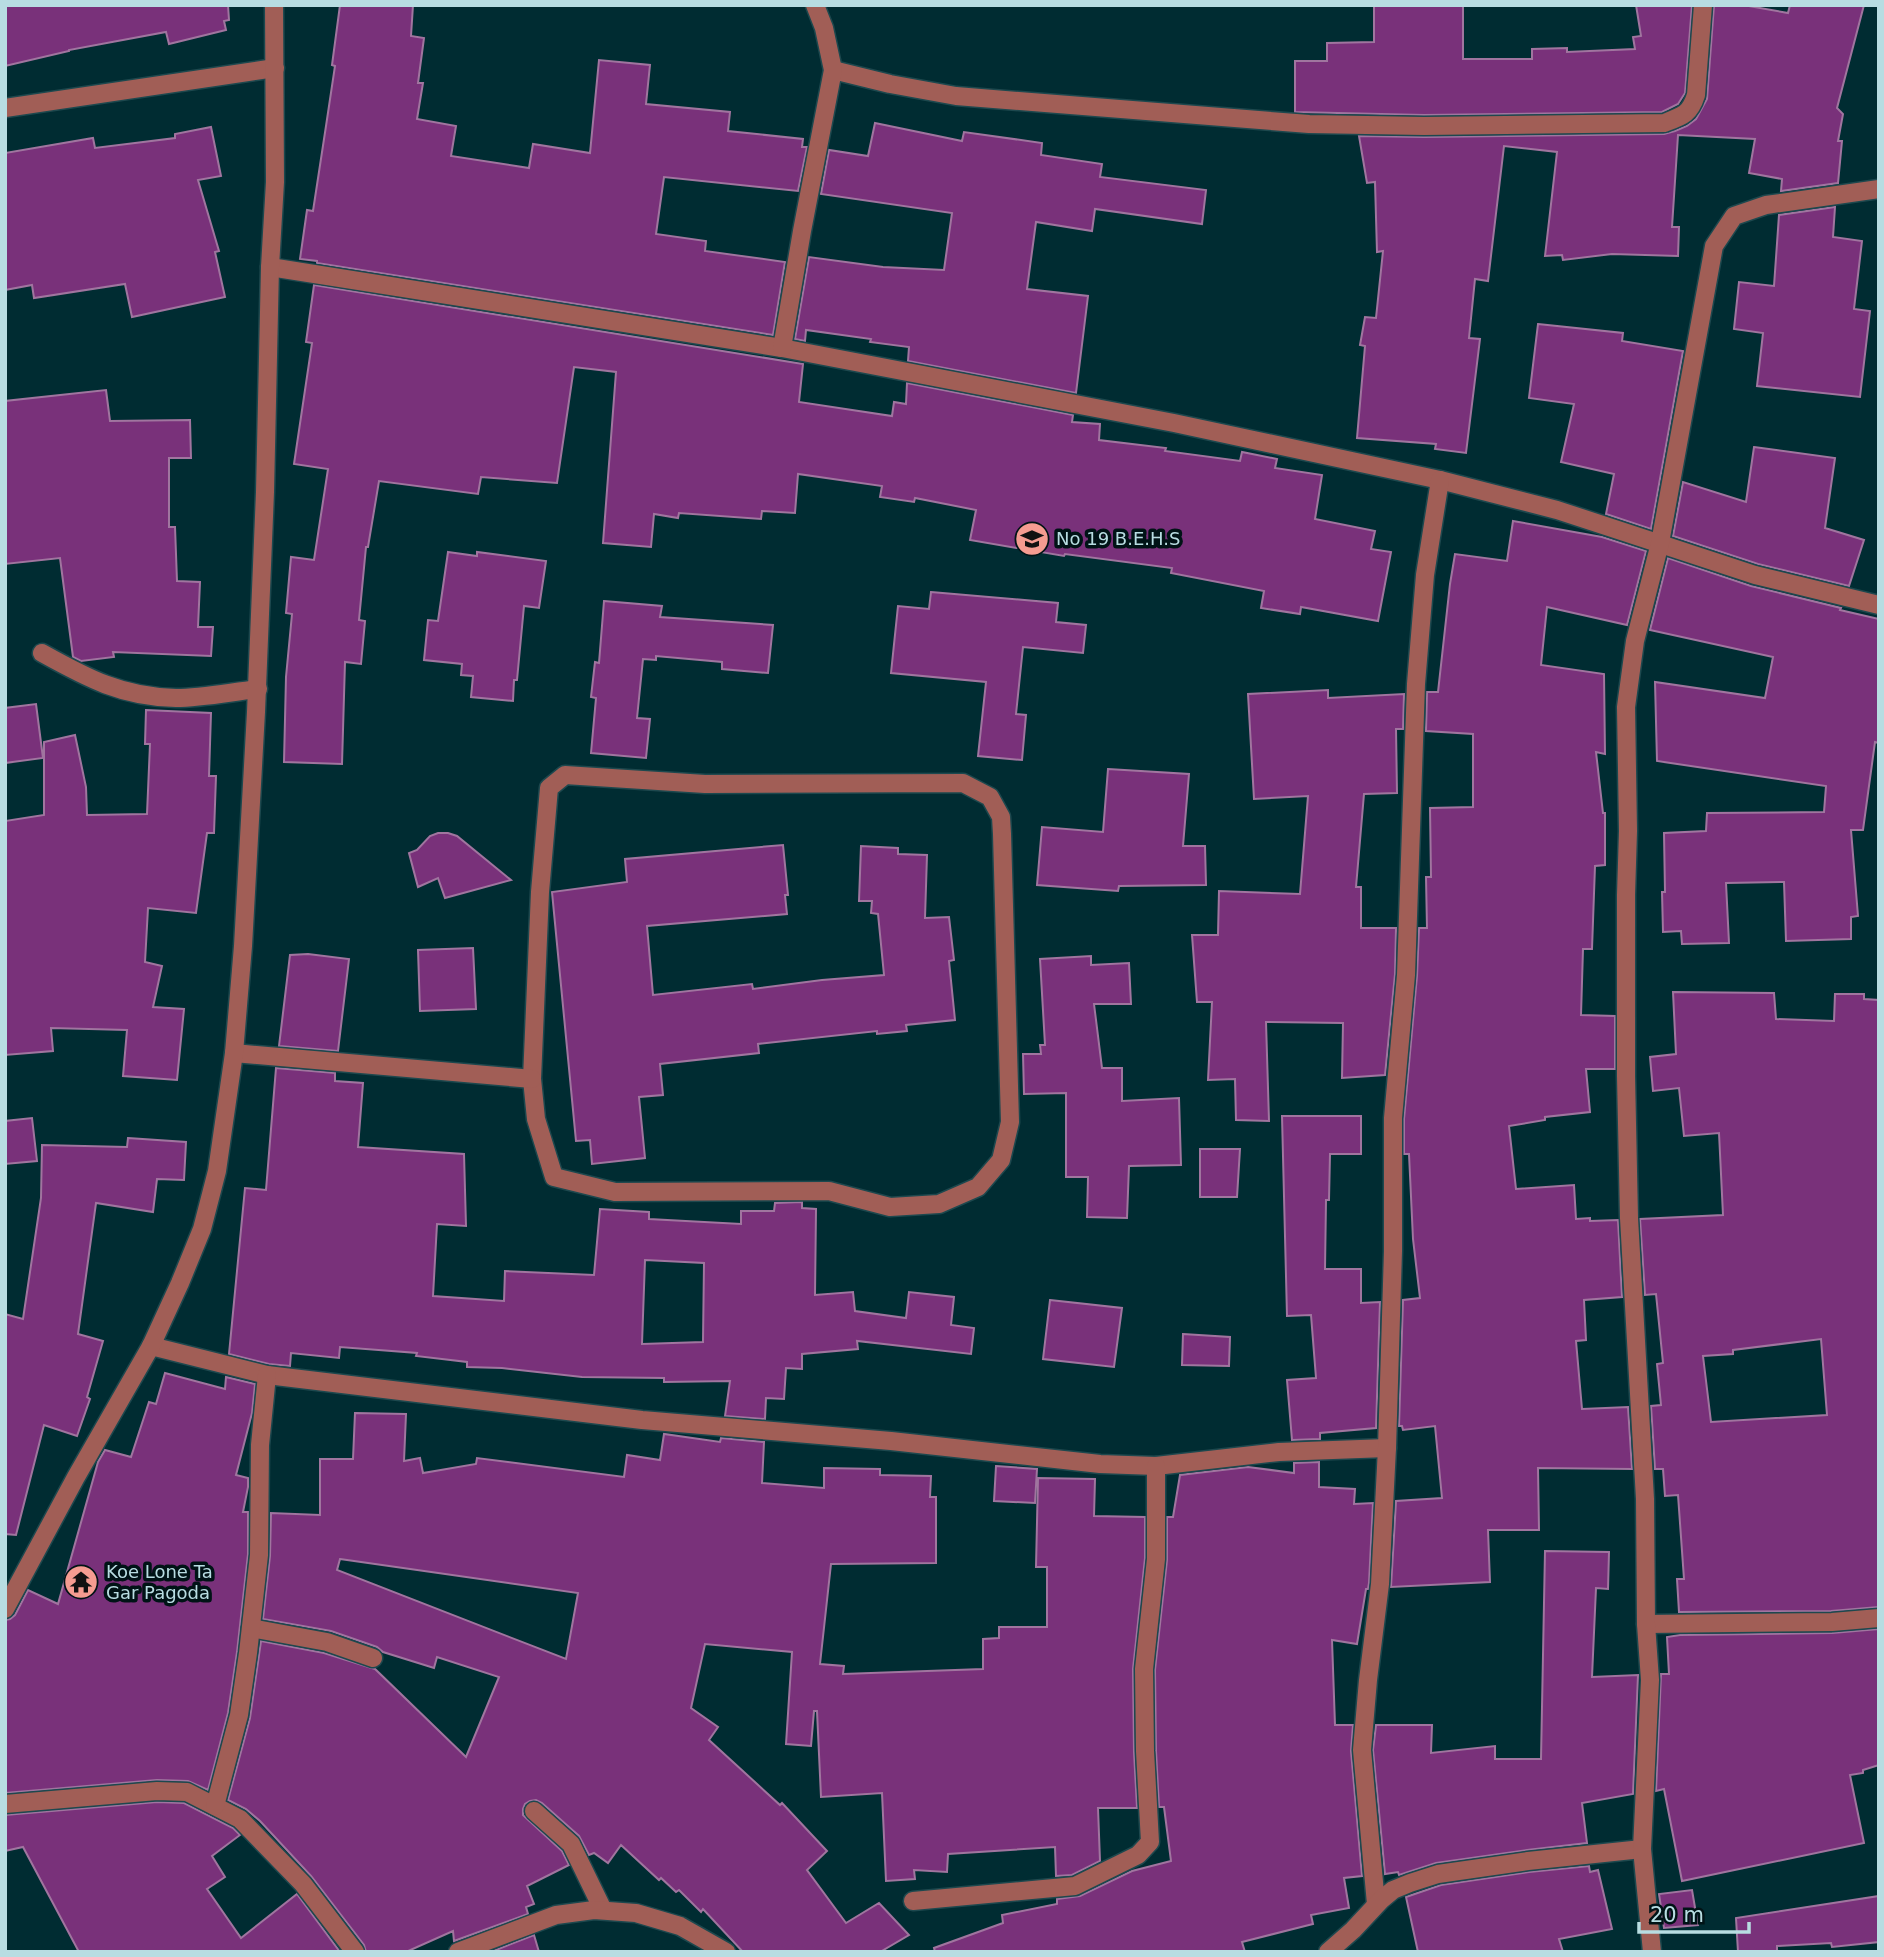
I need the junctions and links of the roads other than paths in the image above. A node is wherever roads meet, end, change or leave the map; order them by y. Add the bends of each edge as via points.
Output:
1 (274, 5) edge
2 (815, 5) edge
3 (1703, 5) edge
4 (275, 68) junction
5 (833, 70) junction
6 (5, 108) edge
7 (1879, 189) edge
8 (270, 267) junction
9 (782, 348) junction
10 (1440, 480) junction
11 (1660, 543) junction
12 (1879, 605) edge
13 (42, 653) dead end
14 (258, 689) junction
15 (234, 1053) junction
16 (532, 1079) junction
17 (151, 1346) junction
18 (267, 1376) junction
19 (1387, 1448) junction
20 (1156, 1466) junction
21 (5, 1609) edge
22 (1879, 1618) edge
23 (1646, 1624) junction
24 (251, 1628) junction
25 (373, 1658) dead end
26 (5, 1804) edge
27 (215, 1805) junction
28 (534, 1811) dead end
29 (1642, 1849) junction
30 (913, 1902) dead end
31 (1376, 1904) junction
32 (603, 1910) junction
33 (355, 1952) edge
34 (458, 1952) edge
35 (726, 1952) edge
36 (1328, 1952) edge
37 (1652, 1952) edge

1 - 4 street
2 - 5 street
3 - 5 street via 1696,95 1691,109 1664,123 1309,124 956,96
4 - 6 street
4 - 8 street
5 - 9 street
7 - 11 street via 1766,205 1734,216 1714,246
8 - 9 street
8 - 14 street
9 - 10 street via 1174,423
10 - 11 street
10 - 19 street via 1425,575 1416,684 1406,975 1392,1118
11 - 12 street via 1755,575
11 - 23 street via 1635,641 1626,719 1629,1218 1645,1499
13 - 14 street via 93,681 131,693 176,698
14 - 15 street
15 - 16 street
15 - 17 street via 202,1229
16 - 16 street via 549,788 565,775 705,785 963,783 990,797 1001,817 1010,1122 1001,1160 978,1187 939,1204 890,1207 829,1191 615,1192 554,1177 536,1119
17 - 18 street
17 - 21 street
18 - 20 street via 642,1420
18 - 24 street
19 - 20 street via 1279,1452
19 - 31 street via 1380,1584 1362,1750
20 - 30 street via 1156,1559 1144,1669 1150,1842 1138,1855 1075,1886
22 - 23 street
23 - 29 street via 1650,1680
24 - 25 street via 327,1642
24 - 27 street via 239,1715
26 - 27 street via 157,1791 187,1792
27 - 33 street via 240,1819 303,1884
28 - 32 street via 571,1844
29 - 31 street via 1438,1874 1393,1890
29 - 37 street
31 - 36 street
32 - 34 street via 556,1915
32 - 35 street via 636,1913 680,1926

